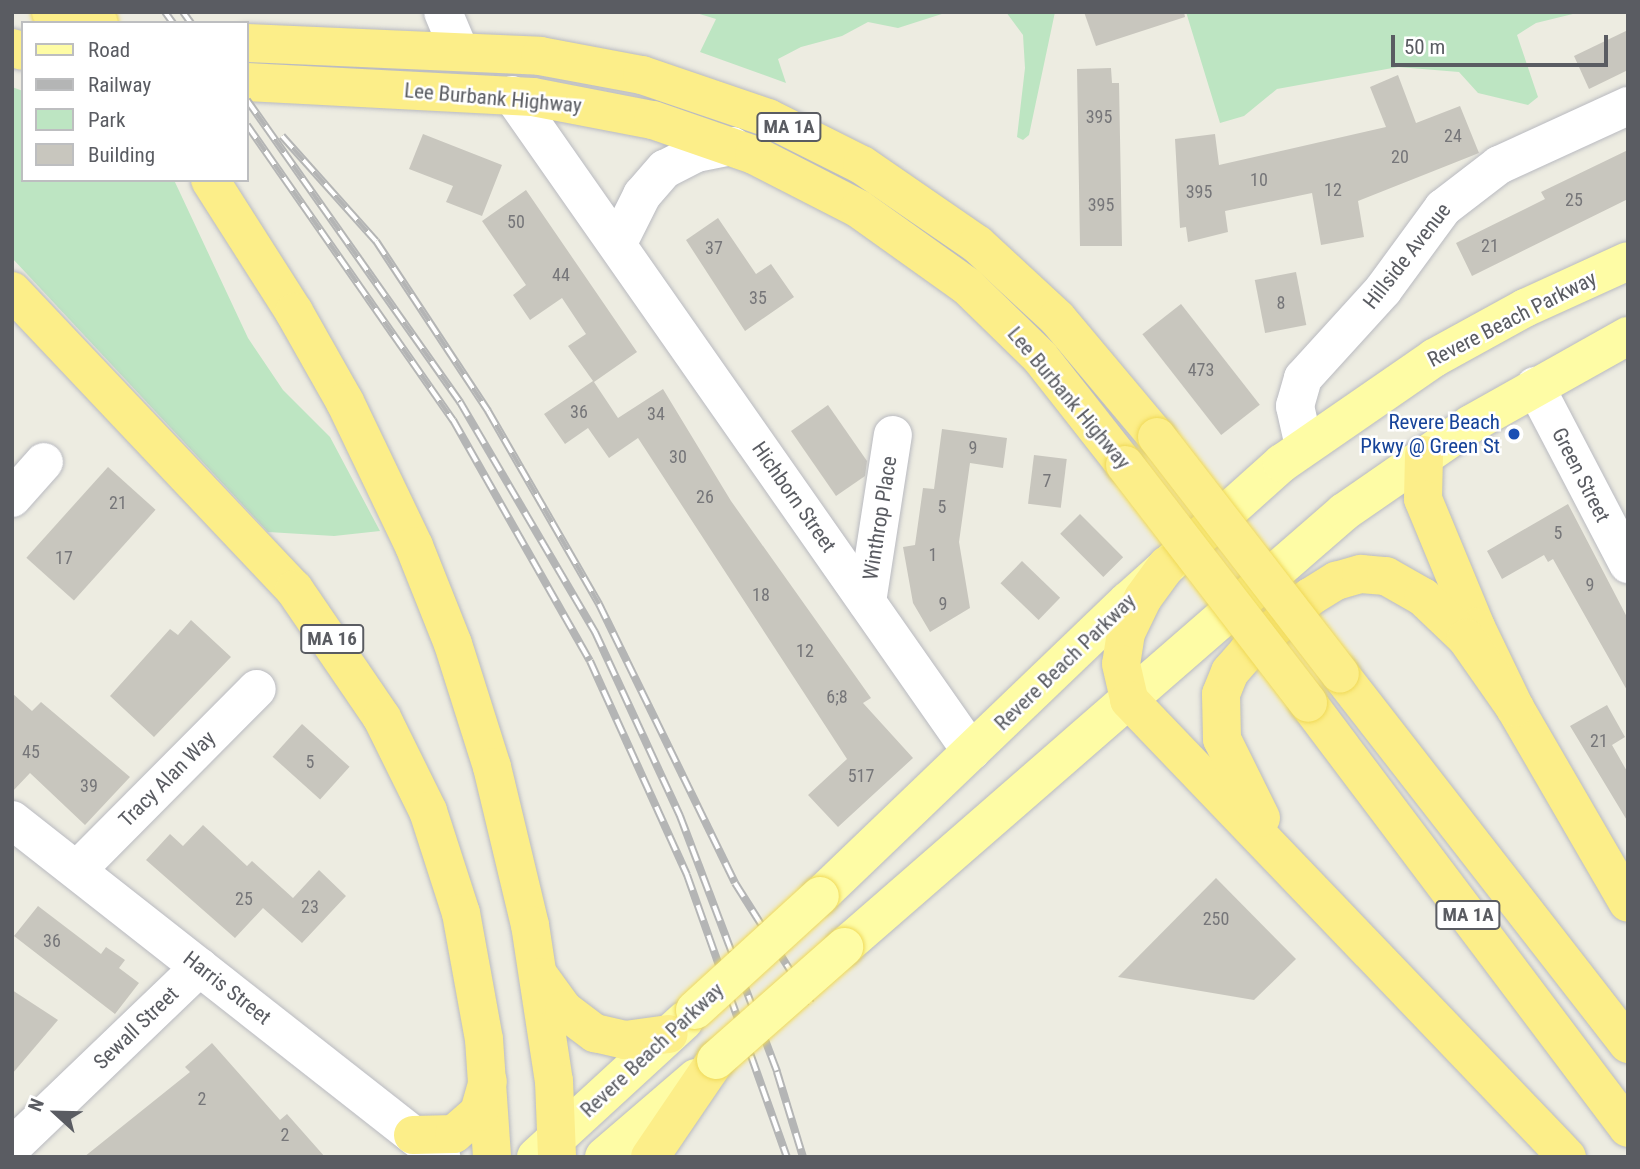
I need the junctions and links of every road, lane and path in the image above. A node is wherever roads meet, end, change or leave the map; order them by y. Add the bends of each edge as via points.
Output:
1 (51, 12) edge
2 (443, 12) edge
3 (89, 21) edge
4 (248, 43) edge
5 (459, 50) junction
6 (248, 82) edge
7 (512, 95) junction
8 (1628, 106) edge
9 (732, 146) junction
10 (211, 182) edge
11 (618, 243) junction
12 (1628, 261) edge
13 (12, 292) edge
14 (1628, 337) edge
15 (1535, 386) junction
16 (893, 435) dead end
17 (1304, 446) junction
18 (1424, 455) junction
19 (44, 462) dead end
20 (12, 498) edge
21 (1628, 564) edge
22 (1167, 565) junction
23 (867, 602) junction
24 (257, 689) dead end
25 (1129, 700) junction
26 (1515, 708) junction
27 (971, 751) junction
28 (12, 820) edge
29 (1286, 860) junction
30 (77, 870) junction
31 (1628, 903) edge
32 (200, 967) junction
33 (539, 975) junction
34 (682, 1022) junction
35 (1628, 1044) edge
36 (716, 1060) junction
37 (489, 1079) junction
38 (1628, 1128) edge
39 (427, 1146) edge
40 (12, 1147) edge
41 (550, 1150) edge
42 (492, 1157) edge
43 (604, 1157) edge
44 (650, 1157) edge
45 (1567, 1157) edge

1 - 3 highway, bridge
2 - 5 street
4 - 5 highway, Lee Burbank Highway / MA 1A
5 - 35 highway, Lee Burbank Highway / MA 1A, bridge via 565,60 654,78 744,108 840,152 930,208 1001,265 1057,318 1157,437
6 - 7 highway, Lee Burbank Highway / MA 1A
7 - 9 highway, Lee Burbank Highway / MA 1A via 628,114
7 - 11 street, Hichborn Street
8 - 17 street, Hillside Avenue via 1499,165 1443,208 1383,290 1303,378 1295,406
9 - 11 street via 696,153 665,169 642,195
9 - 38 highway, Lee Burbank Highway / MA 1A, bridge via 859,209 957,278 1040,357
10 - 33 highway via 327,369 414,546 453,644 492,767
11 - 23 street, Hichborn Street
12 - 17 main road, Revere Beach Parkway via 1479,332 1389,386
13 - 37 highway, MA 16 via 261,551 310,609 369,696 417,787 445,860 474,971
14 - 15 main road
15 - 18 main road
15 - 21 street, Green Street
16 - 23 street, Winthrop Place
17 - 22 main road, Revere Beach Parkway
18 - 25 main road via 1323,529
18 - 26 highway via 1420,477 1428,514
19 - 20 street
22 - 25 highway via 1143,598 1126,633 1121,664
22 - 27 main road, Revere Beach Parkway
23 - 27 street, Hichborn Street
24 - 30 street, Tracy Alan Way
25 - 29 highway
25 - 36 main road, bridge
26 - 29 highway via 1466,638 1410,588 1374,574 1349,577 1322,588 1238,662 1219,705 1222,739 1232,766
26 - 31 highway
27 - 34 main road, Revere Beach Parkway, bridge
28 - 30 street, Harris Street
29 - 45 highway
30 - 32 street, Harris Street
32 - 39 street, Harris Street
32 - 40 street, Sewall Street
33 - 34 highway via 564,1010 595,1033 625,1040
33 - 41 highway
34 - 41 main road, Revere Beach Parkway
36 - 43 main road
36 - 44 highway
37 - 39 highway via 478,1112 454,1134
37 - 42 highway, MA 16

